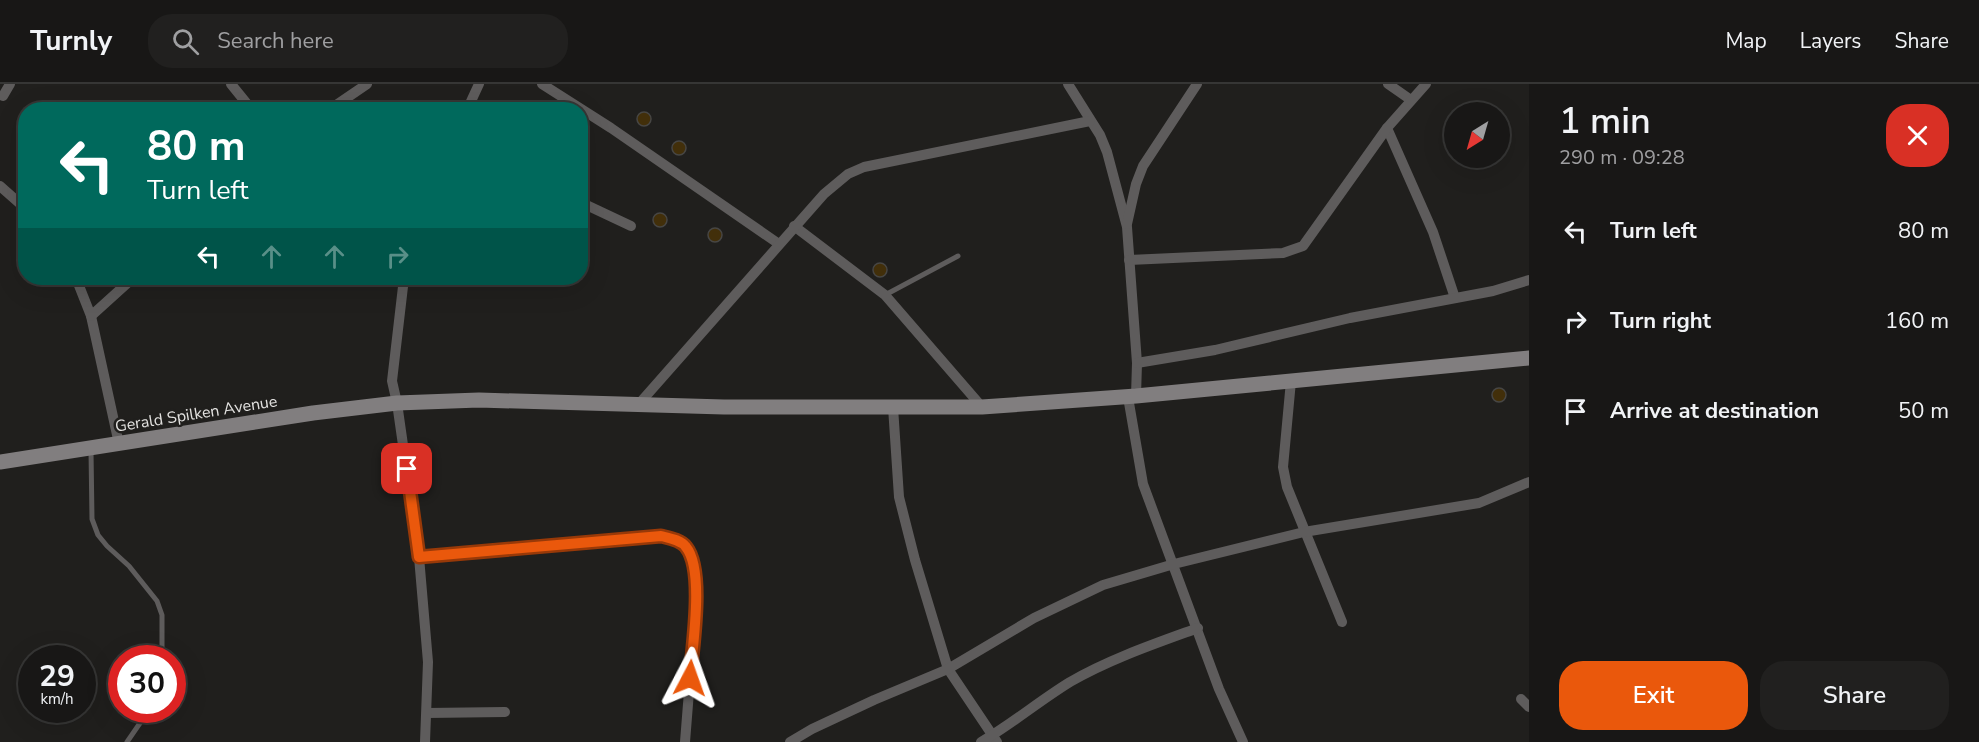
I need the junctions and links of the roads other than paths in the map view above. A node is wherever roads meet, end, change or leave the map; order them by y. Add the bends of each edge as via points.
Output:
1 (10, 84) edge
2 (231, 84) edge
3 (367, 84) edge
4 (478, 84) edge
5 (542, 84) edge
6 (1068, 84) edge
7 (1197, 84) edge
8 (1388, 84) edge
9 (1426, 84) edge
10 (3, 96) dead end
11 (1411, 100) junction
12 (246, 102) edge
13 (341, 102) edge
14 (471, 102) edge
15 (570, 102) edge
16 (588, 113) edge
17 (1090, 121) junction
18 (1388, 128) junction
19 (0, 186) edge
20 (18, 202) edge
21 (588, 206) edge
22 (631, 226) dead end
23 (794, 226) junction
24 (1126, 227) junction
25 (779, 244) junction
26 (958, 256) dead end
27 (1129, 260) junction
28 (1529, 280) edge
29 (79, 285) edge
30 (125, 285) edge
31 (403, 285) edge
32 (885, 295) junction
33 (1455, 298) junction
34 (91, 316) junction
35 (1529, 358) edge
36 (1137, 363) junction
37 (1291, 381) junction
38 (1132, 396) junction
39 (397, 404) junction
40 (638, 405) junction
41 (893, 407) junction
42 (982, 407) junction
43 (119, 444) junction
44 (90, 448) junction
45 (0, 462) edge
46 (1529, 482) edge
47 (1304, 532) junction
48 (419, 557) junction
49 (1174, 564) junction
50 (1342, 622) dead end
51 (1198, 628) junction
52 (162, 645) edge
53 (948, 669) junction
54 (505, 712) dead end
55 (427, 713) junction
56 (140, 723) edge
57 (994, 739) edge
58 (127, 742) edge
59 (425, 742) edge
60 (686, 742) edge
61 (790, 742) edge
62 (981, 742) edge
63 (1243, 742) edge

1 - 10 street
2 - 12 street
3 - 13 street
4 - 14 street
5 - 15 street
6 - 17 street
7 - 24 street via 1143,166
8 - 11 street
9 - 11 street
11 - 18 street
16 - 25 street
17 - 23 street via 864,167 837,182
17 - 24 street via 1107,152
18 - 27 street via 1303,246 1282,253
18 - 33 street via 1433,232
19 - 20 street
21 - 22 street
23 - 25 street
23 - 32 street
24 - 27 street
25 - 40 street
26 - 32 lane
27 - 36 street
28 - 33 street
29 - 34 street
30 - 34 street
31 - 39 street via 392,381
32 - 42 street
33 - 36 street
34 - 43 street
35 - 37 street, Gerald Spilken Avenue
36 - 38 street
37 - 38 street, Gerald Spilken Avenue
37 - 47 street via 1283,467
38 - 42 street, Gerald Spilken Avenue
38 - 49 street via 1143,484
39 - 40 street, Gerald Spilken Avenue via 479,400
39 - 43 street, Gerald Spilken Avenue
39 - 48 street
40 - 41 street, Gerald Spilken Avenue
41 - 42 street, Gerald Spilken Avenue
41 - 53 street via 899,497
43 - 44 street, Gerald Spilken Avenue
44 - 45 street, Gerald Spilken Avenue
44 - 52 lane via 93,519 98,535 157,601 162,615
46 - 47 street via 1479,503
47 - 49 street
47 - 50 street
48 - 55 street via 428,662
48 - 60 street via 661,536 686,546 694,561 696,603
49 - 51 street
49 - 53 street via 1071,599
51 - 57 street via 1103,664 1069,683
51 - 63 street
53 - 57 street
53 - 61 street
54 - 55 street
55 - 59 street
56 - 58 lane
57 - 62 street

